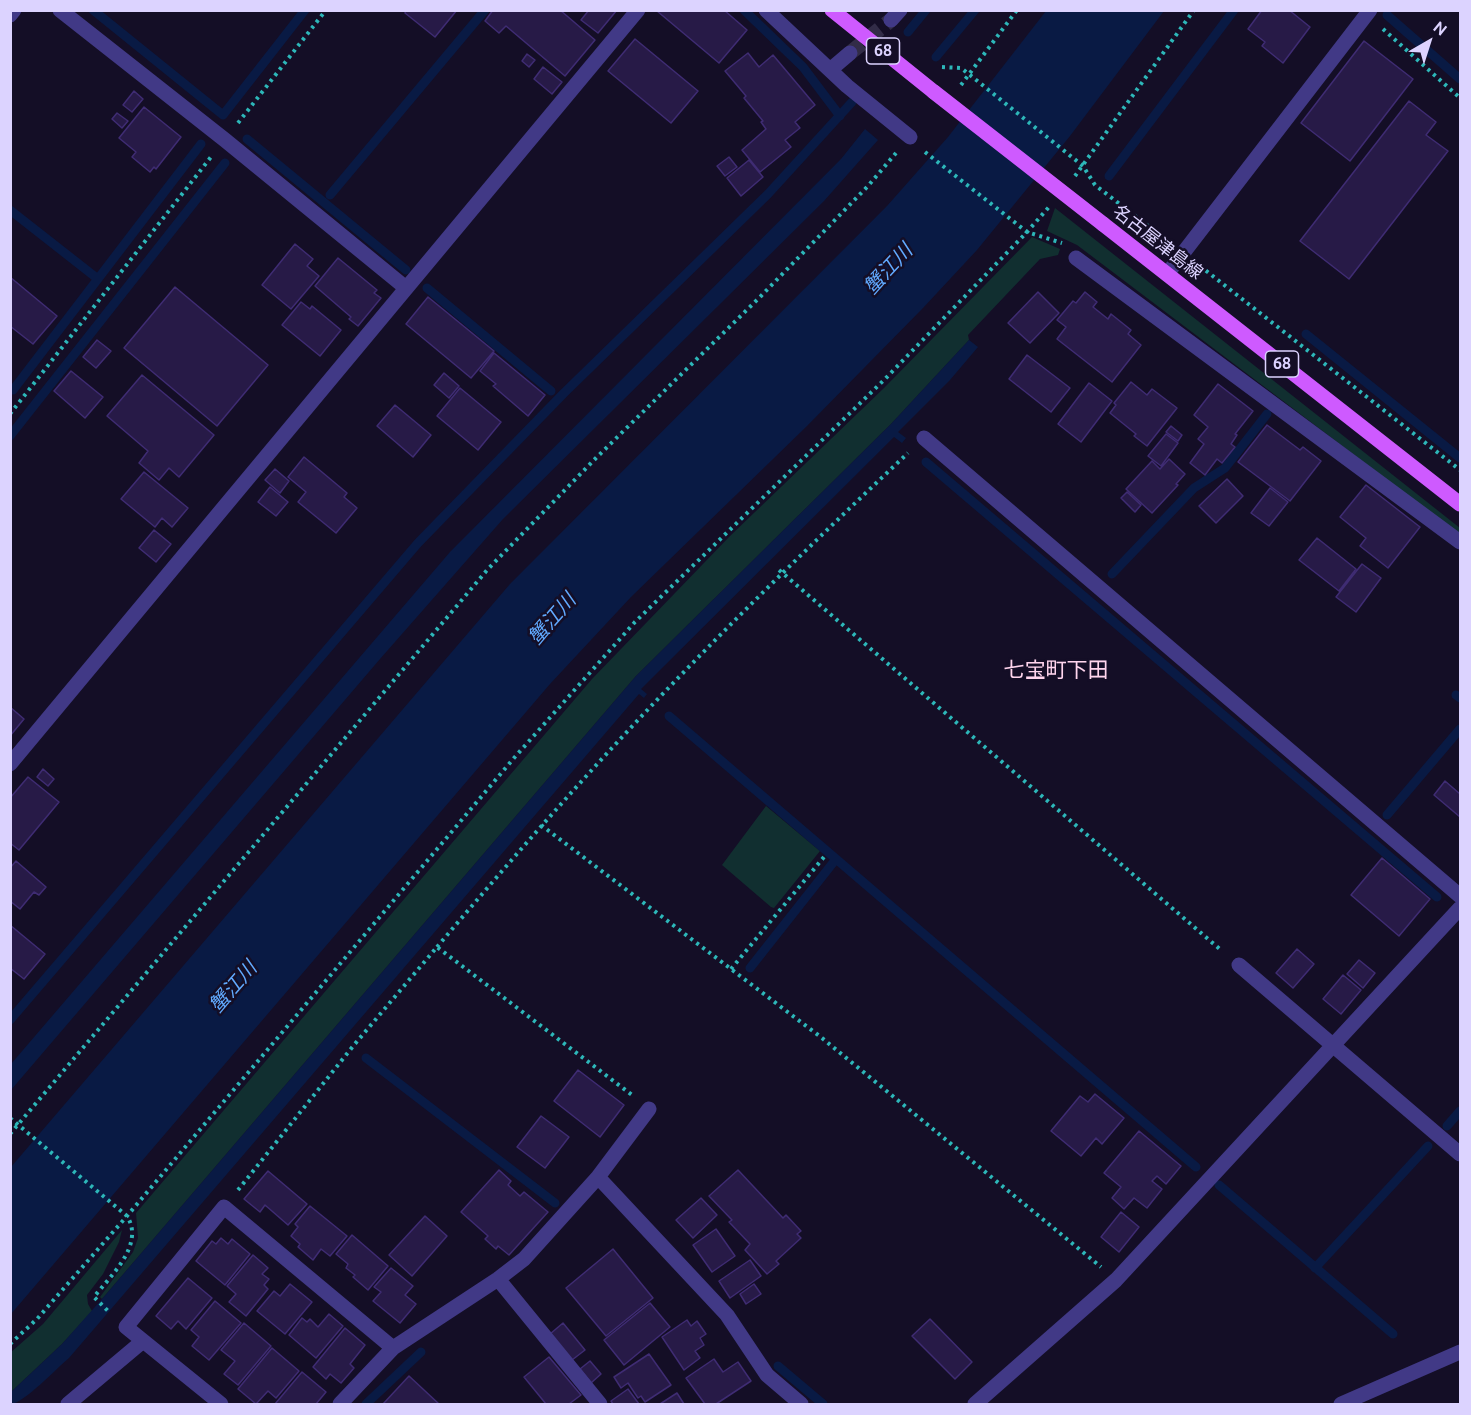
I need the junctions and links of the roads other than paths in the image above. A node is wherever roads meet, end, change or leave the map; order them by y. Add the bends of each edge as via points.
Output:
1 (14, 10) edge
2 (60, 10) edge
3 (638, 10) edge
4 (766, 10) edge
5 (832, 10) edge
6 (1368, 13) edge
7 (10, 15) edge
8 (850, 53) tunnel mouth
9 (830, 70) junction
10 (913, 141) road end
11 (1076, 258) road end
12 (1167, 274) junction
13 (406, 288) junction
14 (924, 438) road end
15 (1461, 504) edge
16 (1461, 542) edge
17 (10, 764) edge
18 (1461, 896) edge
19 (1461, 908) edge
20 (1239, 965) road end
21 (1332, 1045) junction
22 (649, 1109) road end
23 (1461, 1154) edge
24 (598, 1176) junction
25 (498, 1279) junction
26 (143, 1341) junction
27 (393, 1348) junction
28 (1461, 1352) edge
29 (68, 1404) edge
30 (221, 1404) edge
31 (340, 1404) edge
32 (600, 1404) edge
33 (801, 1404) edge
34 (975, 1404) edge
35 (1341, 1404) edge

1 - 7 street
2 - 13 street
3 - 13 street
4 - 9 street
5 - 12 main road, 名古屋津島線 / 68, bridge
6 - 12 street
8 - 9 street
9 - 10 street
11 - 16 street
12 - 15 main road, 名古屋津島線 / 68
13 - 17 street
14 - 18 street
19 - 21 street
20 - 21 street
21 - 23 street
21 - 34 street via 1116,1280
22 - 24 street
24 - 25 street via 524,1259
24 - 33 street via 727,1315 767,1375
25 - 27 street
25 - 32 street
26 - 27 street via 126,1327 224,1207
26 - 29 street
26 - 30 street
27 - 31 street
28 - 35 street

